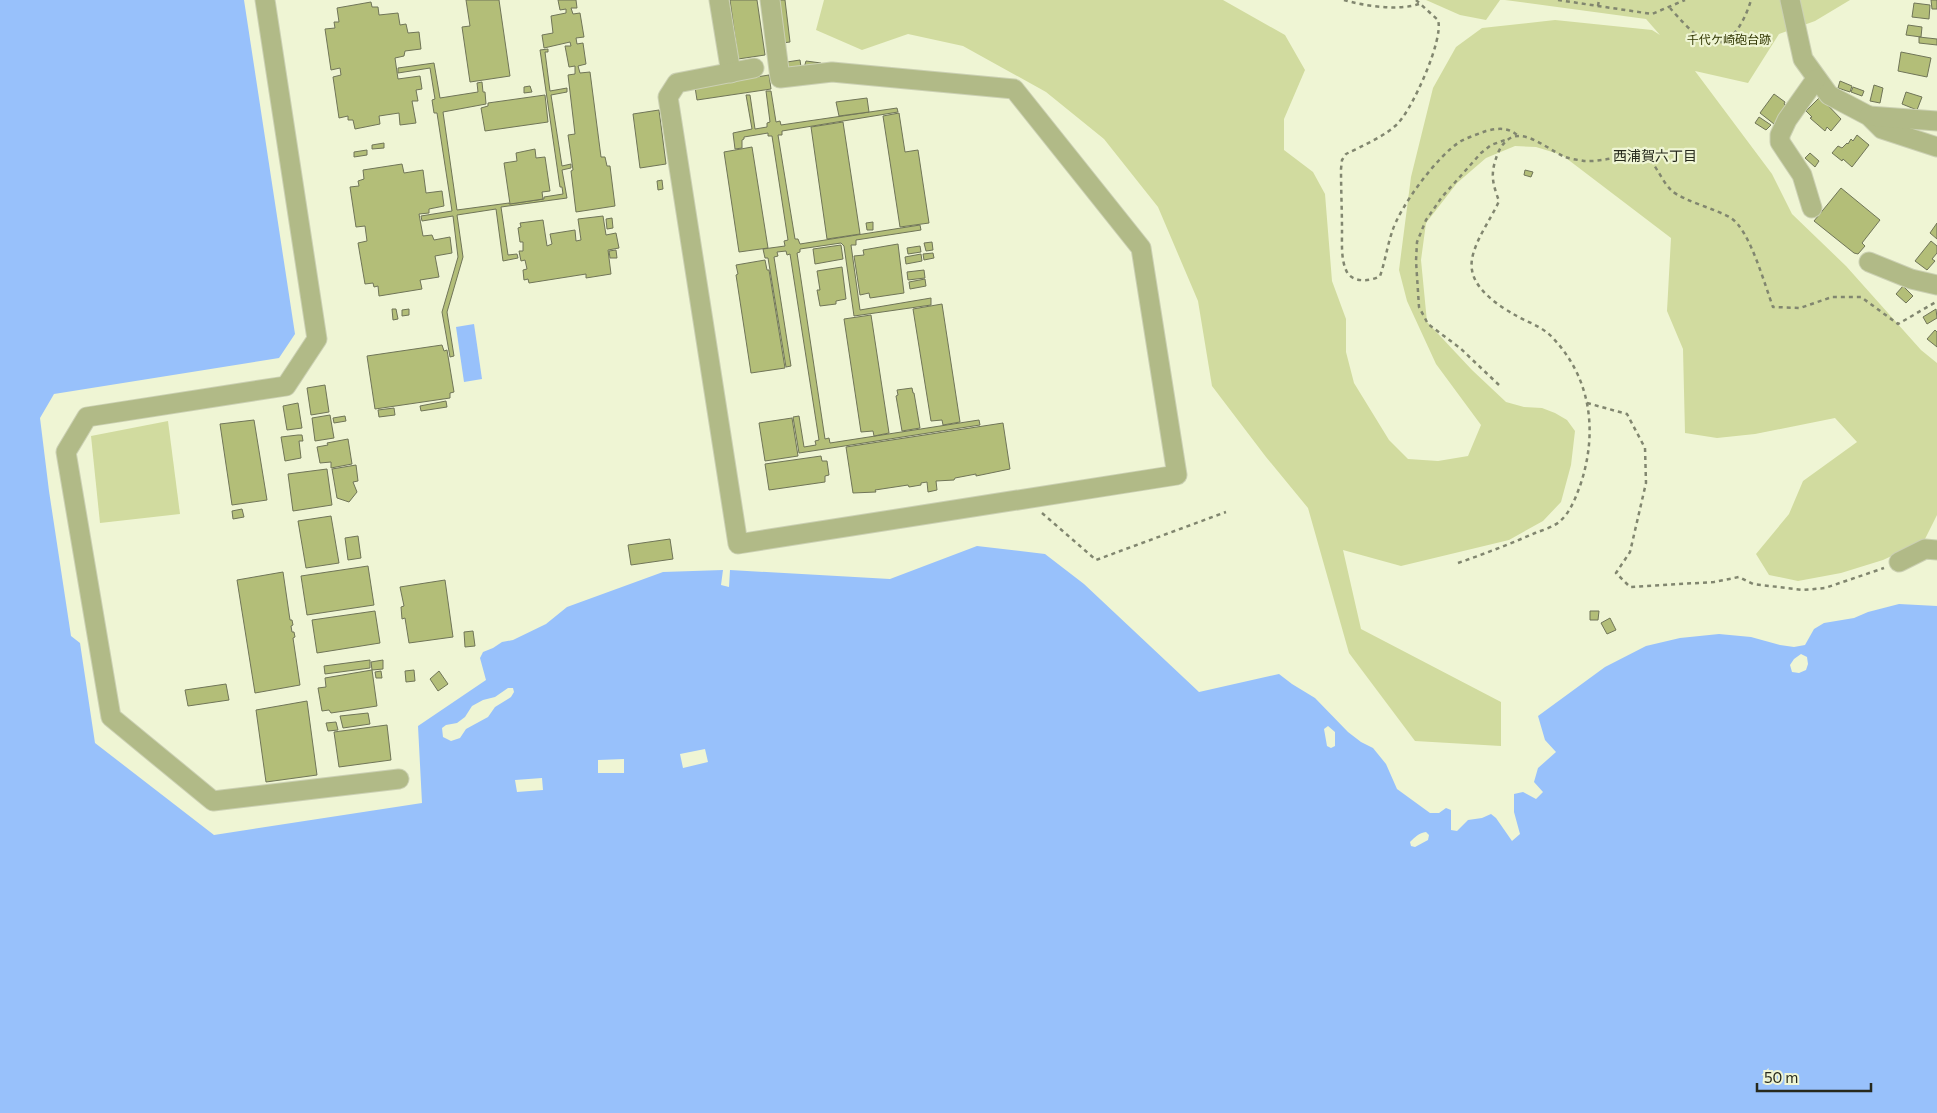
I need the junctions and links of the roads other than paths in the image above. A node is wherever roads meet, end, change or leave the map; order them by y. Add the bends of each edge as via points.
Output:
1 (265, 0) edge
2 (719, 0) edge
3 (770, 0) edge
4 (1790, 0) edge
5 (754, 68) dead end
6 (731, 73) junction
7 (1816, 79) junction
8 (1869, 116) junction
9 (1937, 121) edge
10 (1937, 147) edge
11 (1812, 208) dead end
12 (1868, 262) dead end
13 (1937, 285) edge
14 (1937, 550) edge
15 (1898, 562) road end
16 (399, 779) dead end

1 - 16 street via 317,339 286,386 87,417 66,452 99,648 111,716 213,801
2 - 6 street
3 - 6 street via 780,78 832,72 1014,89 1141,248 1176,475 738,544 668,97 677,83
4 - 7 street via 1803,59
5 - 6 street
7 - 8 street via 1828,95
7 - 11 street via 1780,135 1780,142 1802,175
8 - 9 street
8 - 10 street via 1882,129
12 - 13 street via 1911,279
14 - 15 street via 1925,549

